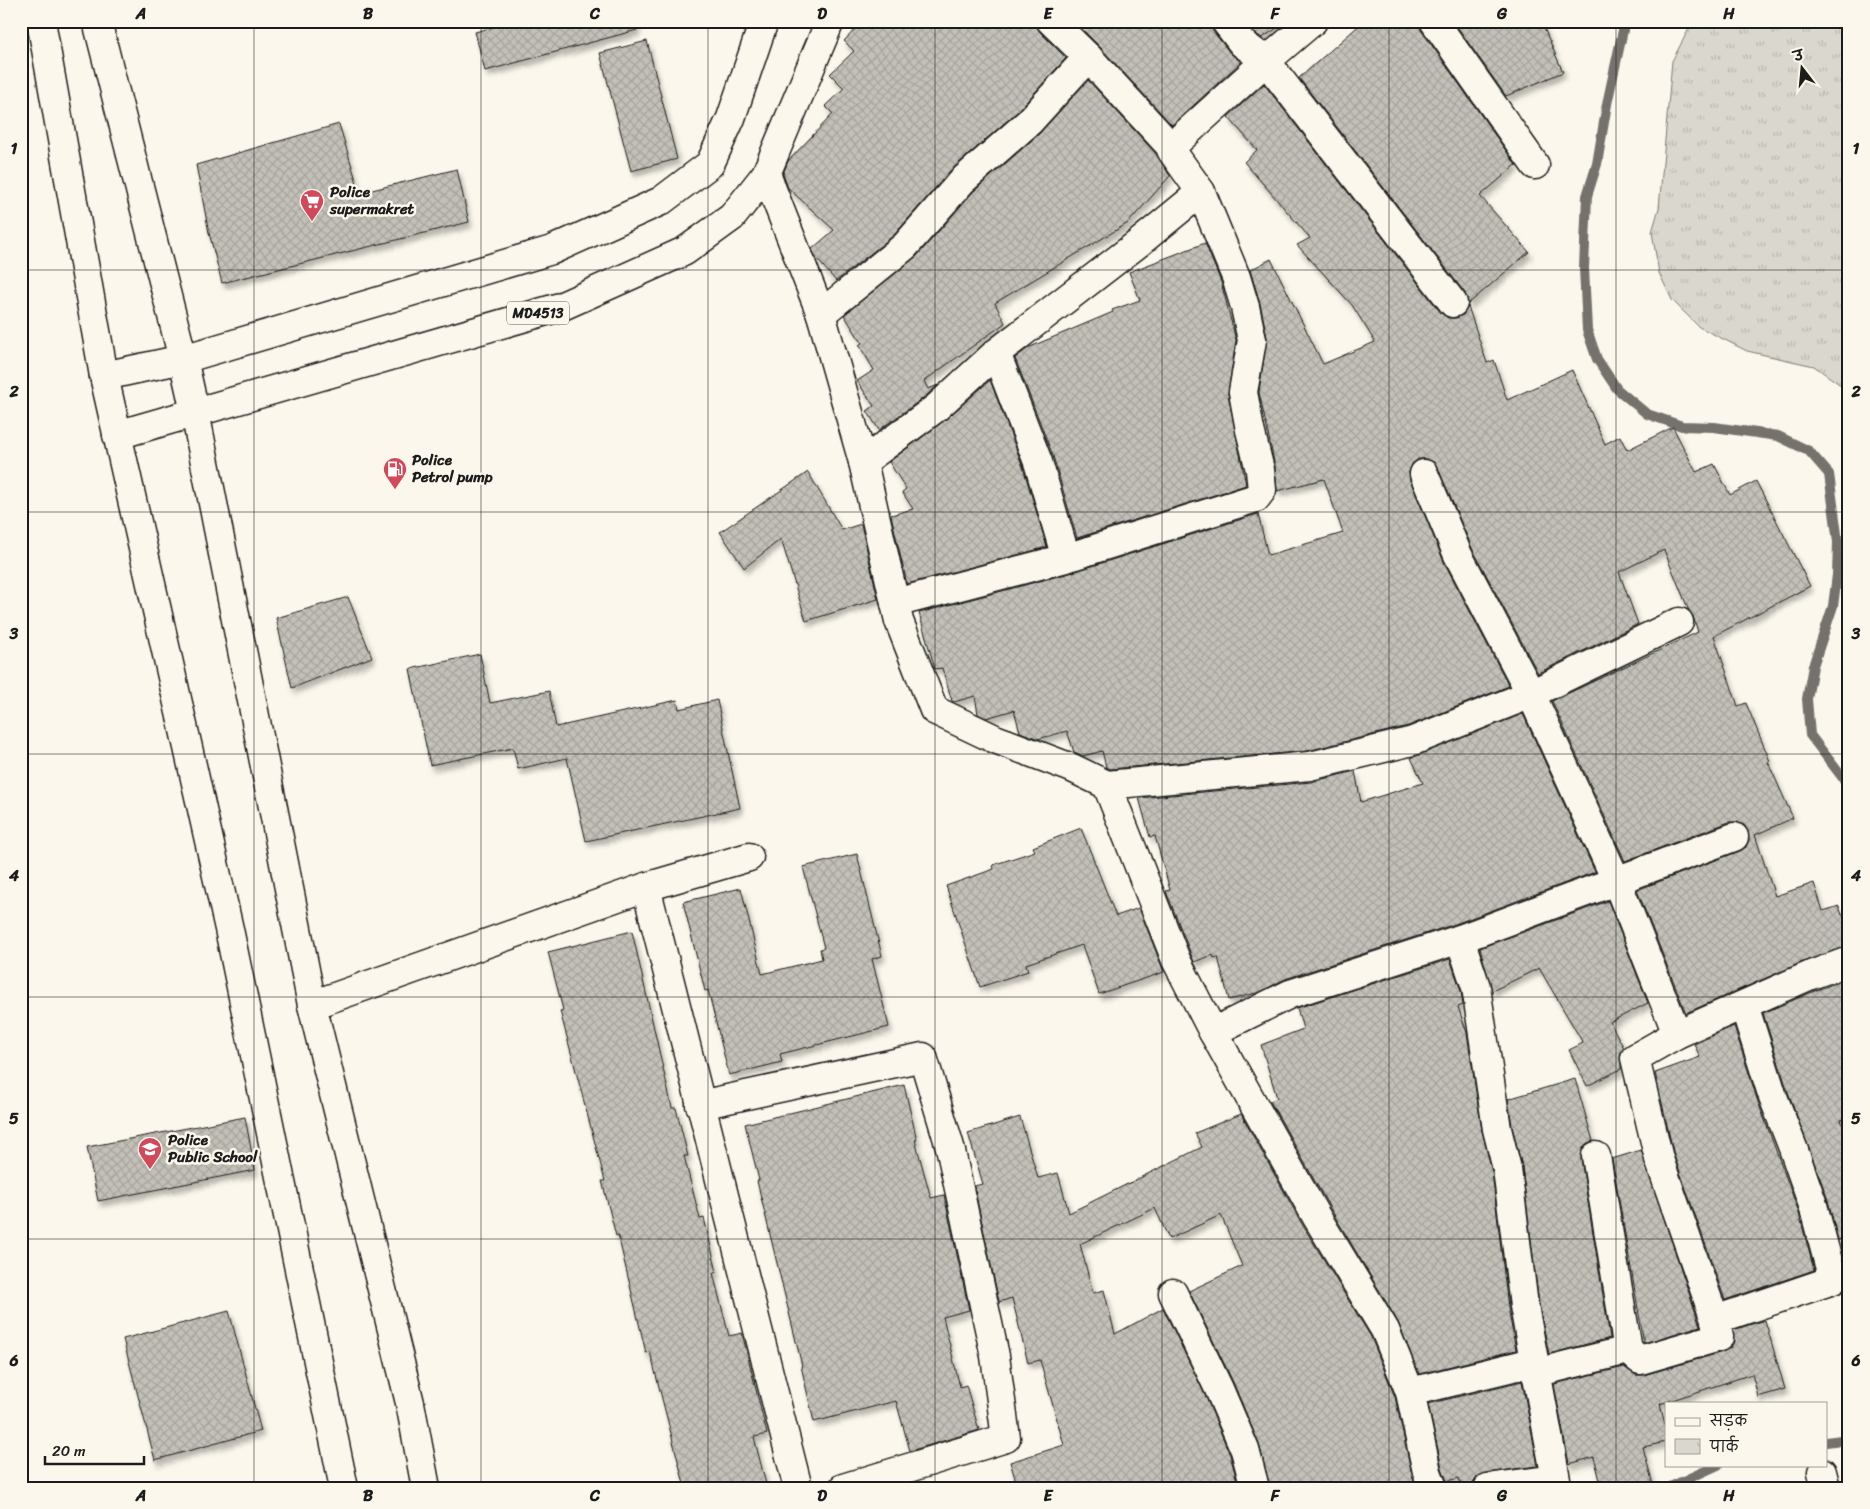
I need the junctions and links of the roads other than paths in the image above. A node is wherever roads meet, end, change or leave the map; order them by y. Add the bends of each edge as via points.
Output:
1 (41, 21) edge
2 (97, 21) edge
3 (764, 21) edge
4 (830, 21) edge
5 (1051, 21) edge
6 (1225, 21) edge
7 (1313, 21) edge
8 (1434, 21) edge
9 (1088, 57) junction
10 (1266, 61) junction
11 (1171, 146) junction
12 (1535, 165) dead end
13 (766, 174) junction
14 (1201, 192) junction
15 (1453, 303) dead end
16 (821, 314) junction
17 (996, 353) junction
18 (183, 358) junction
19 (104, 376) junction
20 (195, 412) junction
21 (117, 435) junction
22 (863, 462) junction
23 (1424, 474) dead end
24 (1066, 558) junction
25 (895, 603) junction
26 (1679, 622) dead end
27 (1531, 694) junction
28 (1107, 785) junction
29 (1734, 837) dead end
30 (749, 857) dead end
31 (1617, 882) junction
32 (646, 887) junction
33 (1460, 939) junction
34 (1849, 960) edge
35 (1744, 1005) junction
36 (312, 1006) junction
37 (1213, 1032) junction
38 (1678, 1034) junction
39 (700, 1105) junction
40 (1596, 1156) dead end
41 (1173, 1293) dead end
42 (1715, 1320) junction
43 (1628, 1350) junction
44 (1534, 1367) junction
45 (1410, 1392) junction
46 (344, 1488) edge
47 (426, 1488) edge
48 (798, 1488) edge
49 (843, 1488) edge
50 (1255, 1488) edge
51 (1433, 1488) edge
52 (1488, 1488) edge

1 - 19 street
2 - 18 street
3 - 18 street via 731,118 710,164 661,202 552,250
4 - 13 street, MD4513
5 - 9 street
6 - 10 street via 1242,43
7 - 10 street
8 - 12 street
9 - 11 street
9 - 16 street via 1029,122 962,181 905,246
10 - 11 street
10 - 15 street
11 - 14 street
13 - 16 street
13 - 20 street, MD4513 via 732,217 685,251 560,307
14 - 17 street
14 - 24 street via 1236,277 1252,340 1243,392 1262,490 1256,498
16 - 22 street
17 - 22 street via 936,408
17 - 24 street via 1038,462
18 - 19 street
18 - 20 street
19 - 21 street
20 - 21 street, MD4513
20 - 36 street
21 - 46 street via 229,929
22 - 25 street
23 - 27 street via 1458,555
24 - 25 street
25 - 28 street via 934,710
26 - 27 street
27 - 28 street via 1413,741 1310,766
27 - 31 street
28 - 37 street via 1176,960
29 - 31 street
30 - 32 street
31 - 33 street
31 - 38 street
32 - 36 street
32 - 39 street
33 - 37 street via 1290,994
33 - 44 street via 1476,987 1497,1128 1507,1169
34 - 35 street
35 - 38 street
35 - 42 street via 1772,1094 1813,1205 1833,1280
36 - 47 street via 410,1403
37 - 45 street via 1316,1216 1385,1330
38 - 42 street via 1635,1058 1659,1159
39 - 48 street
39 - 49 street via 923,1057 952,1156 995,1356 1006,1438
40 - 43 street
41 - 50 street via 1245,1450
42 - 43 street via 1719,1337 1640,1360
43 - 44 street
44 - 45 street
44 - 52 street via 1556,1479
45 - 51 street

